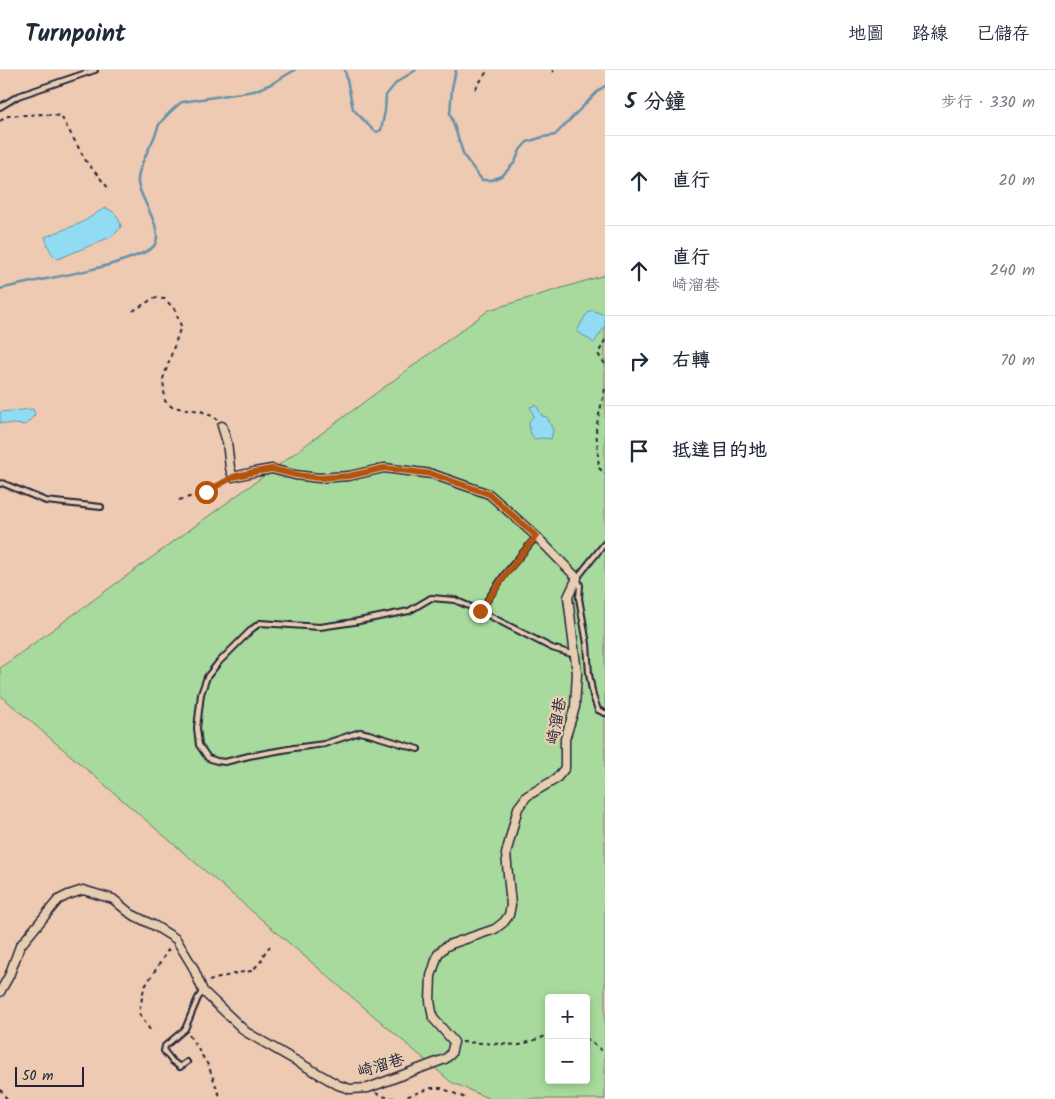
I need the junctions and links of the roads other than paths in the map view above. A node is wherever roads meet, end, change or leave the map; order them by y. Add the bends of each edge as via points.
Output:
1 (95, 70) edge
2 (0, 107) edge
3 (222, 426) road end
4 (0, 484) edge
5 (101, 507) dead end
6 (536, 536) junction
7 (605, 543) edge
8 (577, 578) junction
9 (480, 611) junction
10 (575, 655) junction
11 (605, 713) edge
12 (418, 749) dead end
13 (203, 991) junction
14 (0, 992) edge
15 (187, 1062) dead end

1 - 2 lane via 18,96
3 - 6 street via 233,477 272,469 320,478 349,476 384,468 432,474 489,494
4 - 5 lane via 46,501
6 - 8 street
6 - 9 lane
7 - 8 lane
8 - 10 street, 崎溜巷 via 568,597
8 - 11 lane via 588,674 598,710
9 - 10 lane via 552,648
9 - 12 lane via 455,600 431,598 409,612 320,627 260,623 218,663 207,677 201,694 197,728 199,745 208,758 217,761 324,744 360,732
10 - 13 street, 崎溜巷 via 575,707 565,739 565,768 556,779 528,796 518,808 512,828 506,854 509,914 495,929 445,947 438,954 430,976 433,1018 454,1042 451,1054 368,1088 350,1089 253,1037
13 - 14 street, 崎溜巷 via 176,939 112,900 83,890 58,900 20,946
13 - 15 lane via 185,1029 165,1046 164,1051 180,1068

